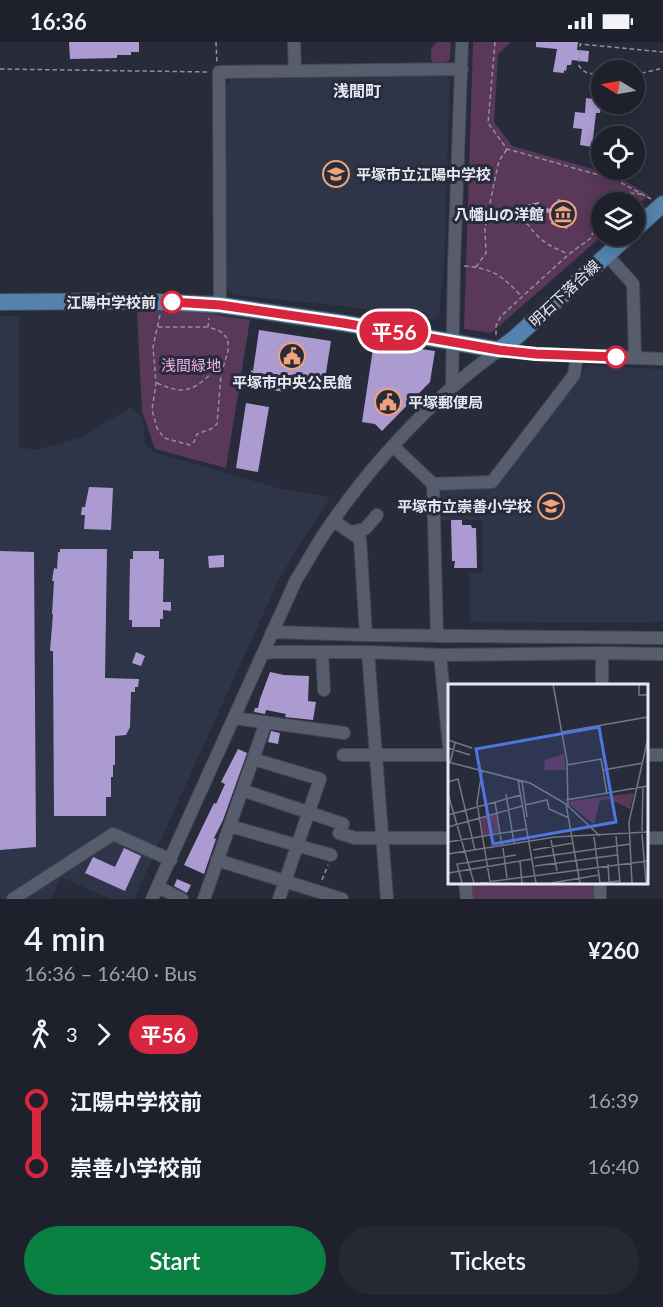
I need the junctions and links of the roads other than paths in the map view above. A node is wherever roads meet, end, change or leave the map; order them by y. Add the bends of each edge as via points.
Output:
1 (294, 42) edge
2 (462, 42) edge
3 (462, 69) junction
4 (295, 71) junction
5 (657, 202) edge
6 (645, 217) edge
7 (616, 246) edge
8 (606, 254) junction
9 (0, 302) edge
10 (215, 308) junction
11 (452, 341) junction
12 (497, 343) junction
13 (577, 356) junction
14 (635, 358) junction
15 (663, 359) edge
16 (452, 387) junction
17 (393, 446) junction
18 (433, 484) junction
19 (377, 515) dead end
20 (334, 521) junction
21 (351, 532) junction
22 (272, 632) junction
23 (366, 635) junction
24 (437, 636) junction
25 (663, 638) edge
26 (322, 652) junction
27 (368, 652) junction
28 (263, 653) junction
29 (602, 653) junction
30 (663, 654) edge
31 (440, 655) junction
32 (602, 684) edge
33 (324, 690) dead end
34 (234, 718) junction
35 (266, 722) junction
36 (344, 733) dead end
37 (448, 736) edge
38 (343, 755) dead end
39 (376, 755) junction
40 (448, 756) edge
41 (253, 759) junction
42 (242, 790) junction
43 (309, 813) junction
44 (230, 826) junction
45 (382, 838) junction
46 (448, 838) edge
47 (297, 845) junction
48 (331, 855) road end
49 (171, 860) junction
50 (217, 860) junction
51 (285, 880) junction
52 (465, 884) edge
53 (155, 893) edge
54 (13, 899) edge
55 (182, 899) edge
56 (204, 899) edge
57 (279, 899) edge
58 (342, 899) edge
59 (387, 899) edge
60 (467, 899) edge

1 - 4 street
2 - 3 street
3 - 4 street
3 - 11 street
4 - 10 street via 219,72
5 - 6 main road
7 - 8 main road, 明石下落合線
8 - 12 main road, 明石下落合線 via 516,337
8 - 14 street via 633,284
9 - 10 main road via 138,301
10 - 11 main road
11 - 12 main road
11 - 16 street
12 - 13 street via 536,354
12 - 16 street via 482,362
13 - 14 street
13 - 18 street via 574,375 492,482
14 - 15 street
16 - 17 street
17 - 18 street
17 - 20 street
18 - 24 street
19 - 21 street via 364,530
20 - 21 street
20 - 22 street via 296,580
21 - 23 street via 360,539
22 - 23 street
22 - 28 street
23 - 24 street
24 - 25 street
26 - 27 street
26 - 28 street
26 - 33 street
27 - 31 street
27 - 39 street
28 - 34 street
29 - 30 street
29 - 31 street
29 - 32 street
31 - 37 street
34 - 35 street
34 - 49 street
35 - 36 street
35 - 41 street
38 - 39 street
39 - 40 street
39 - 45 street
41 - 42 street
41 - 43 street via 320,779
42 - 43 street
42 - 44 street
43 - 45 street via 343,825 339,833 355,838
43 - 47 street
44 - 47 street
44 - 50 street
45 - 46 street
45 - 59 street
47 - 48 street
47 - 51 street
49 - 53 street
49 - 54 street via 113,834
50 - 51 street
50 - 56 street
51 - 57 street
51 - 58 street
52 - 60 street
53 - 55 street

